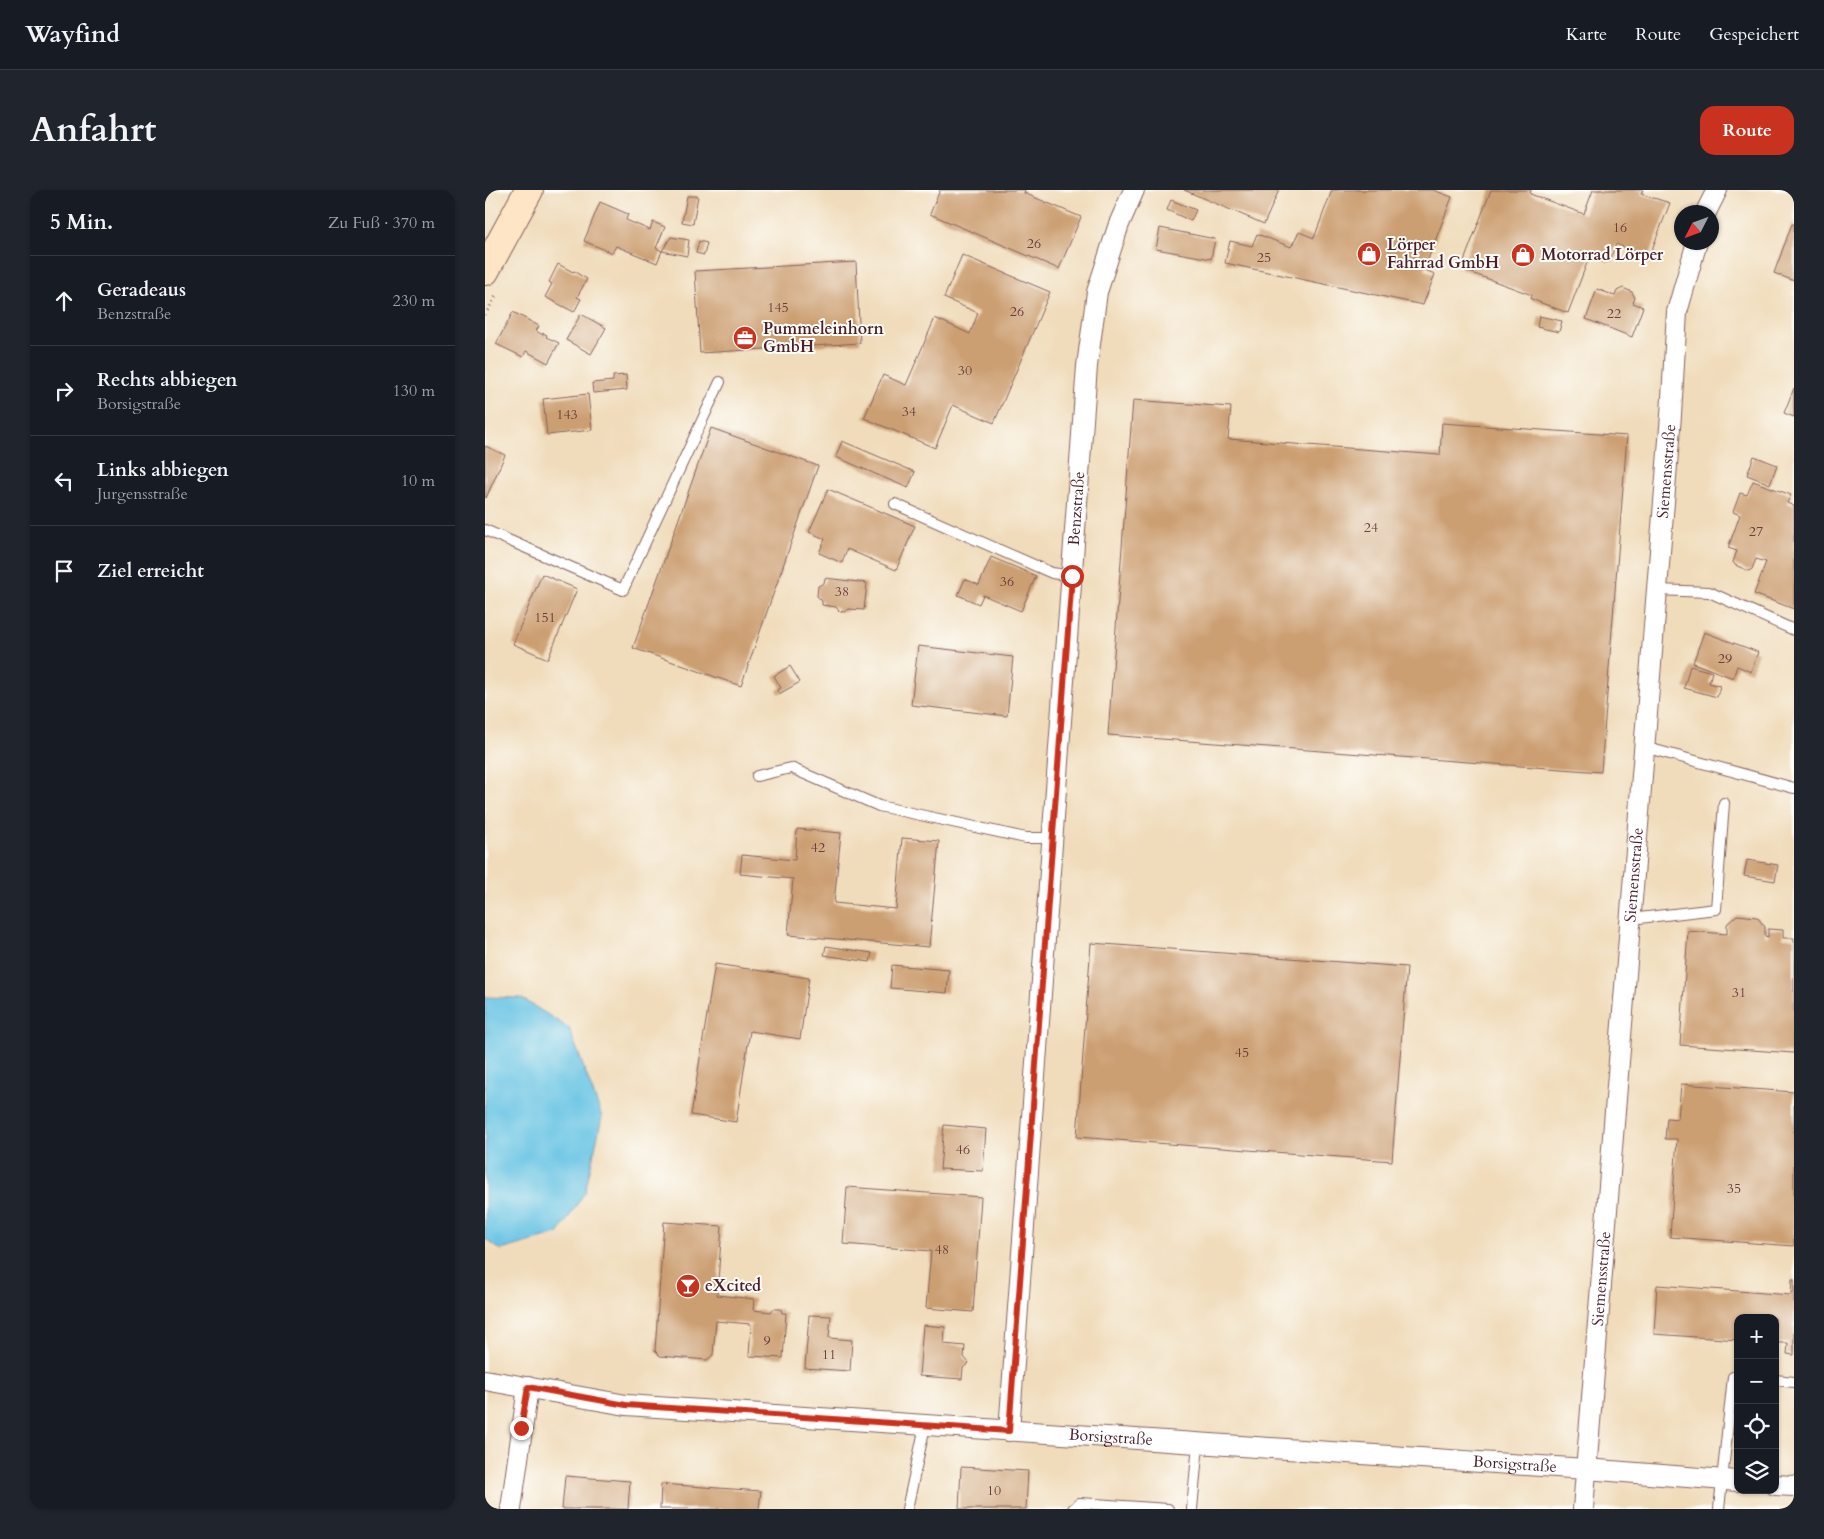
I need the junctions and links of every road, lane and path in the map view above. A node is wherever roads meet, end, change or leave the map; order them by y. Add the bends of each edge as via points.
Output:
1 (529, 190) edge
2 (1134, 190) edge
3 (1717, 190) edge
4 (1710, 205) edge
5 (1695, 250) edge
6 (485, 271) edge
7 (720, 382) dead end
8 (895, 504) dead end
9 (485, 530) edge
10 (1072, 576) junction
11 (1657, 590) junction
12 (1794, 630) edge
13 (1645, 747) junction
14 (757, 776) dead end
15 (1794, 788) edge
16 (1724, 803) dead end
17 (1053, 838) junction
18 (1631, 919) junction
19 (1734, 1377) edge
20 (485, 1380) edge
21 (1779, 1380) edge
22 (1794, 1382) edge
23 (528, 1387) junction
24 (925, 1426) junction
25 (1009, 1431) junction
26 (1198, 1444) junction
27 (1586, 1469) junction
28 (1730, 1481) edge
29 (1779, 1485) edge
30 (1794, 1486) edge
31 (511, 1509) edge
32 (907, 1509) edge
33 (1073, 1509) edge
34 (1168, 1509) edge
35 (1192, 1509) edge
36 (1583, 1509) edge
37 (1719, 1509) edge

1 - 6 street
2 - 10 street, Benzstraße via 1119,224 1097,292 1087,366
3 - 4 street
5 - 11 street, Siemensstraße via 1677,312
7 - 9 lane via 623,590
8 - 10 lane via 1052,573
10 - 17 street, Benzstraße
11 - 12 lane via 1709,592
11 - 13 street, Siemensstraße
13 - 15 lane
13 - 18 street, Siemensstraße
14 - 17 lane via 791,768 879,806 1026,838
16 - 18 lane via 1716,909
17 - 25 street, Benzstraße
18 - 27 street, Siemensstraße
19 - 28 lane
20 - 23 street, Borsigstraße
21 - 22 lane
23 - 24 street, Borsigstraße via 626,1405
23 - 31 street
24 - 25 street, Borsigstraße
24 - 32 lane
25 - 26 street, Borsigstraße
26 - 27 street, Borsigstraße
26 - 35 lane
27 - 28 street, Borsigstraße
27 - 36 street, Siemensstraße
28 - 37 lane
29 - 30 street
33 - 34 lane via 1080,1503

